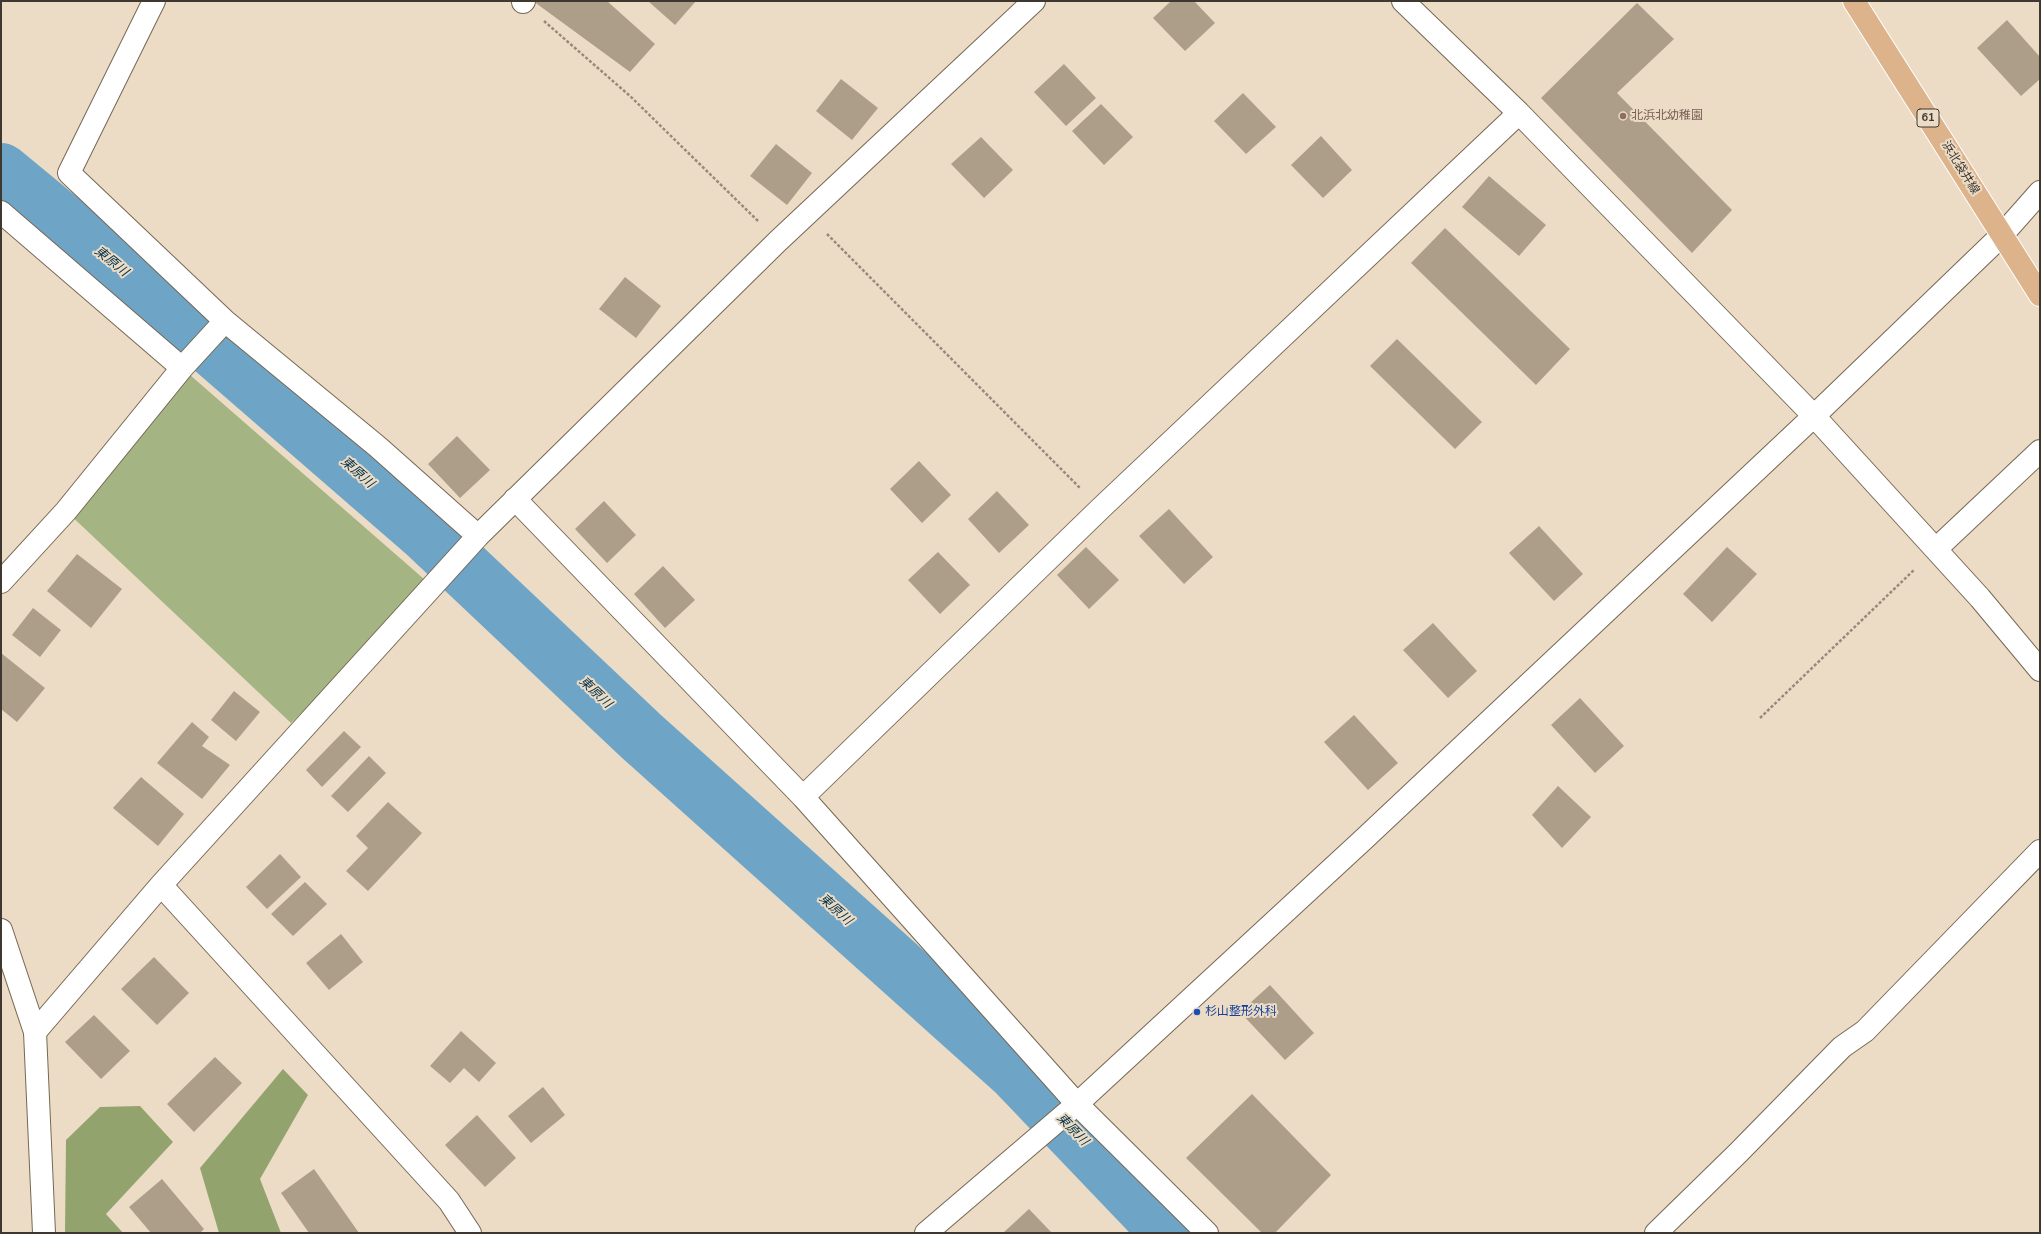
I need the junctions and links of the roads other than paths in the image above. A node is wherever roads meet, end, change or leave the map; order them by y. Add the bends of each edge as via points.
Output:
1 (154, 1) edge
2 (1034, 1) edge
3 (1403, 1) edge
4 (1854, 1) edge
5 (1519, 113) junction
6 (2040, 192) edge
7 (1, 212) edge
8 (2002, 235) junction
9 (2040, 295) edge
10 (225, 322) junction
11 (182, 368) junction
12 (1814, 416) junction
13 (2040, 451) edge
14 (515, 499) junction
15 (478, 536) junction
16 (1936, 549) junction
17 (1, 582) edge
18 (2040, 670) edge
19 (803, 796) junction
20 (2040, 851) edge
21 (161, 885) junction
22 (1, 930) edge
23 (35, 1032) junction
24 (1077, 1104) junction
25 (44, 1233) edge
26 (470, 1233) edge
27 (926, 1233) edge
28 (1207, 1233) edge
29 (1656, 1233) edge

1 - 10 street via 69,173
2 - 14 street via 778,241
3 - 5 street
4 - 8 main road, 浜北袋井線 / 61
5 - 12 street
5 - 19 street via 1101,508
6 - 8 street
7 - 11 street
8 - 9 main road, 浜北袋井線 / 61
8 - 12 street
10 - 11 street
10 - 15 street via 378,447
11 - 17 street via 66,510
12 - 16 street
12 - 24 street via 1364,840
13 - 16 street
14 - 15 street
14 - 19 street
15 - 21 street
16 - 18 street
19 - 24 street
20 - 29 street via 1865,1031 1842,1047
21 - 23 street
21 - 26 street via 449,1201
22 - 23 street
23 - 25 street
24 - 27 street
24 - 28 street

